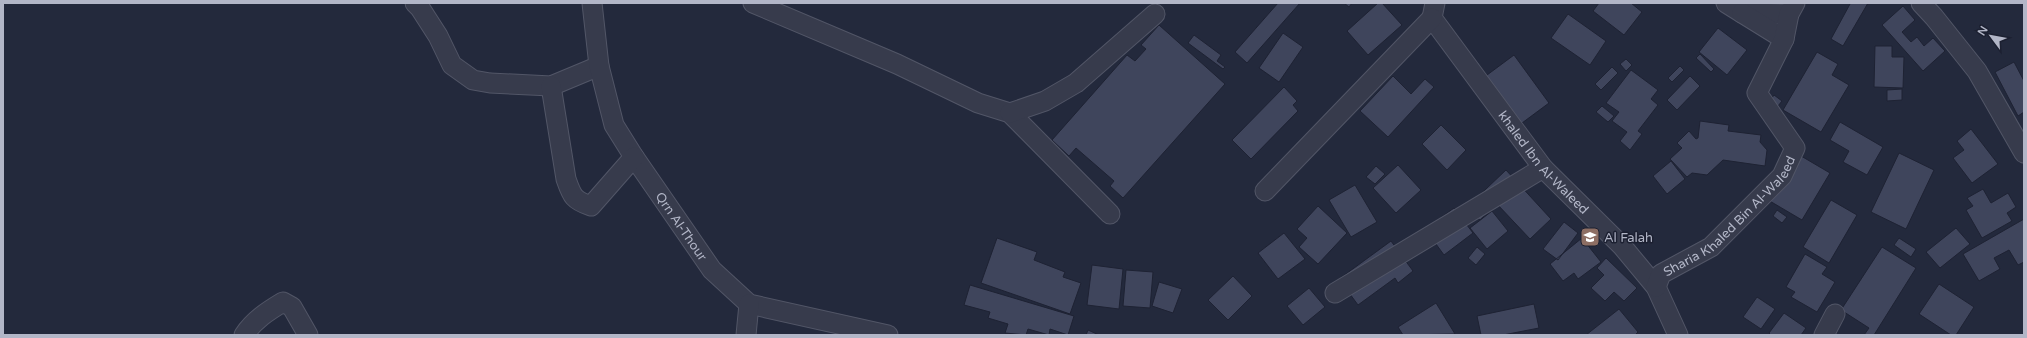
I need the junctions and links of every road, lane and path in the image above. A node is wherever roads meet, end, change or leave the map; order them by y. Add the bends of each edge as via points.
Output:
1 (415, 3) edge
2 (592, 3) edge
3 (753, 3) edge
4 (1726, 3) edge
5 (1921, 3) edge
6 (1792, 8) edge
7 (1433, 10) edge
8 (1742, 13) junction
9 (1155, 14) dead end
10 (1784, 39) junction
11 (599, 66) junction
12 (552, 86) junction
13 (1010, 113) junction
14 (2024, 153) edge
15 (634, 157) junction
16 (1544, 168) junction
17 (1265, 191) dead end
18 (1110, 214) dead end
19 (1656, 287) junction
20 (1335, 293) dead end
21 (749, 304) junction
22 (1834, 314) dead end
23 (244, 335) edge
24 (308, 335) edge
25 (746, 335) edge
26 (888, 335) edge
27 (1678, 335) edge
28 (1824, 335) edge

1 - 12 street via 438,36 452,65 473,80
2 - 11 street, Qrn Al-Thour
3 - 13 street via 897,64 978,103
4 - 8 street
5 - 14 street via 1977,71
6 - 8 street, Sharia Khaled Bin Al-Waleed
6 - 10 street, Sharia Khaled Bin Al-Waleed
7 - 16 street, khaled Ibn Al-Waleed
7 - 17 street
8 - 10 street
9 - 13 street via 1076,83 1045,101
10 - 19 street, Sharia Khaled Bin Al-Waleed via 1757,93 1795,148 1782,176 1711,247 1661,274
11 - 12 street
11 - 15 street, Qrn Al-Thour via 614,124
12 - 15 street via 566,178 577,202 591,206
13 - 18 street
15 - 21 street, Qrn Al-Thour via 712,270
16 - 19 street, khaled Ibn Al-Waleed via 1622,246
16 - 20 street
19 - 27 street, khaled Ibn Al-Waleed
21 - 25 street
21 - 26 street
22 - 28 street
23 - 24 street via 268,311 284,302 292,307

